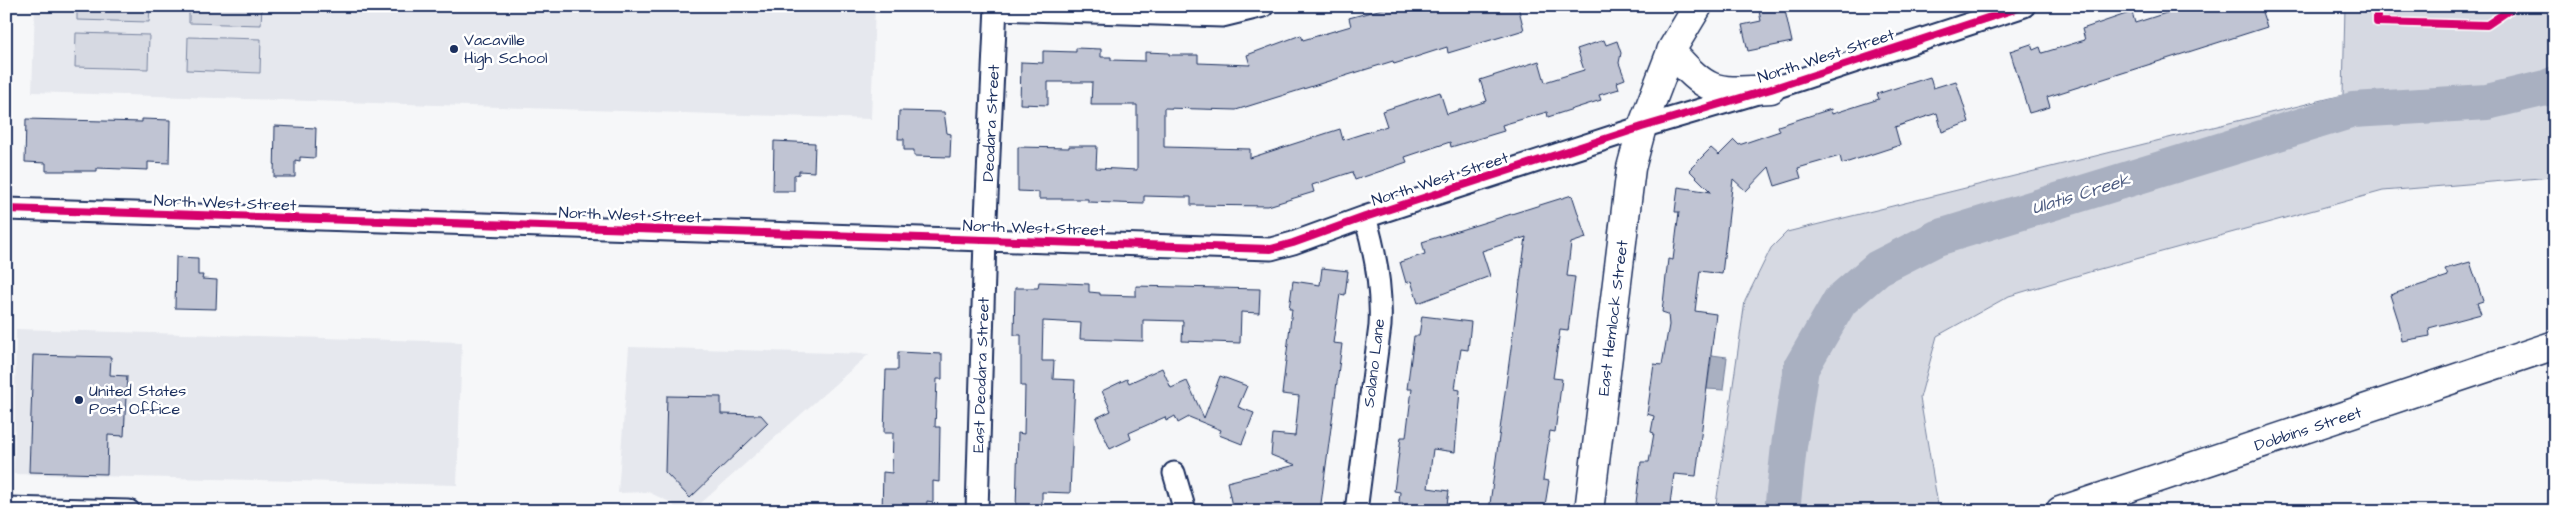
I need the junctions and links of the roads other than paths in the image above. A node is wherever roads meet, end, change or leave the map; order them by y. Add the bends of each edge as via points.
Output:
1 (1263, 6) edge
2 (1698, 6) edge
3 (2024, 6) edge
4 (996, 8) edge
5 (1671, 51) junction
6 (1771, 89) junction
7 (1642, 127) junction
8 (6, 209) edge
9 (1365, 217) junction
10 (985, 239) junction
11 (2555, 345) edge
12 (1174, 473) dead end
13 (6, 508) edge
14 (129, 511) edge
15 (977, 511) edge
16 (1185, 511) edge
17 (1356, 511) edge
18 (1589, 511) edge
19 (2060, 511) edge

1 - 4 street via 1222,16
2 - 5 street, East Hemlock Street
3 - 6 street, North West Street
4 - 10 street, Deodara Street
5 - 6 street via 1697,79 1716,89
5 - 7 street, East Hemlock Street
6 - 7 street, North West Street
7 - 9 street, North West Street
7 - 18 street, East Hemlock Street via 1632,168
8 - 10 street, North West Street
9 - 10 street, North West Street via 1271,249
9 - 17 street, Solano Lane via 1379,273 1381,298
10 - 15 street, East Deodara Street
11 - 19 street, Dobbins Street
12 - 16 street
13 - 14 street

